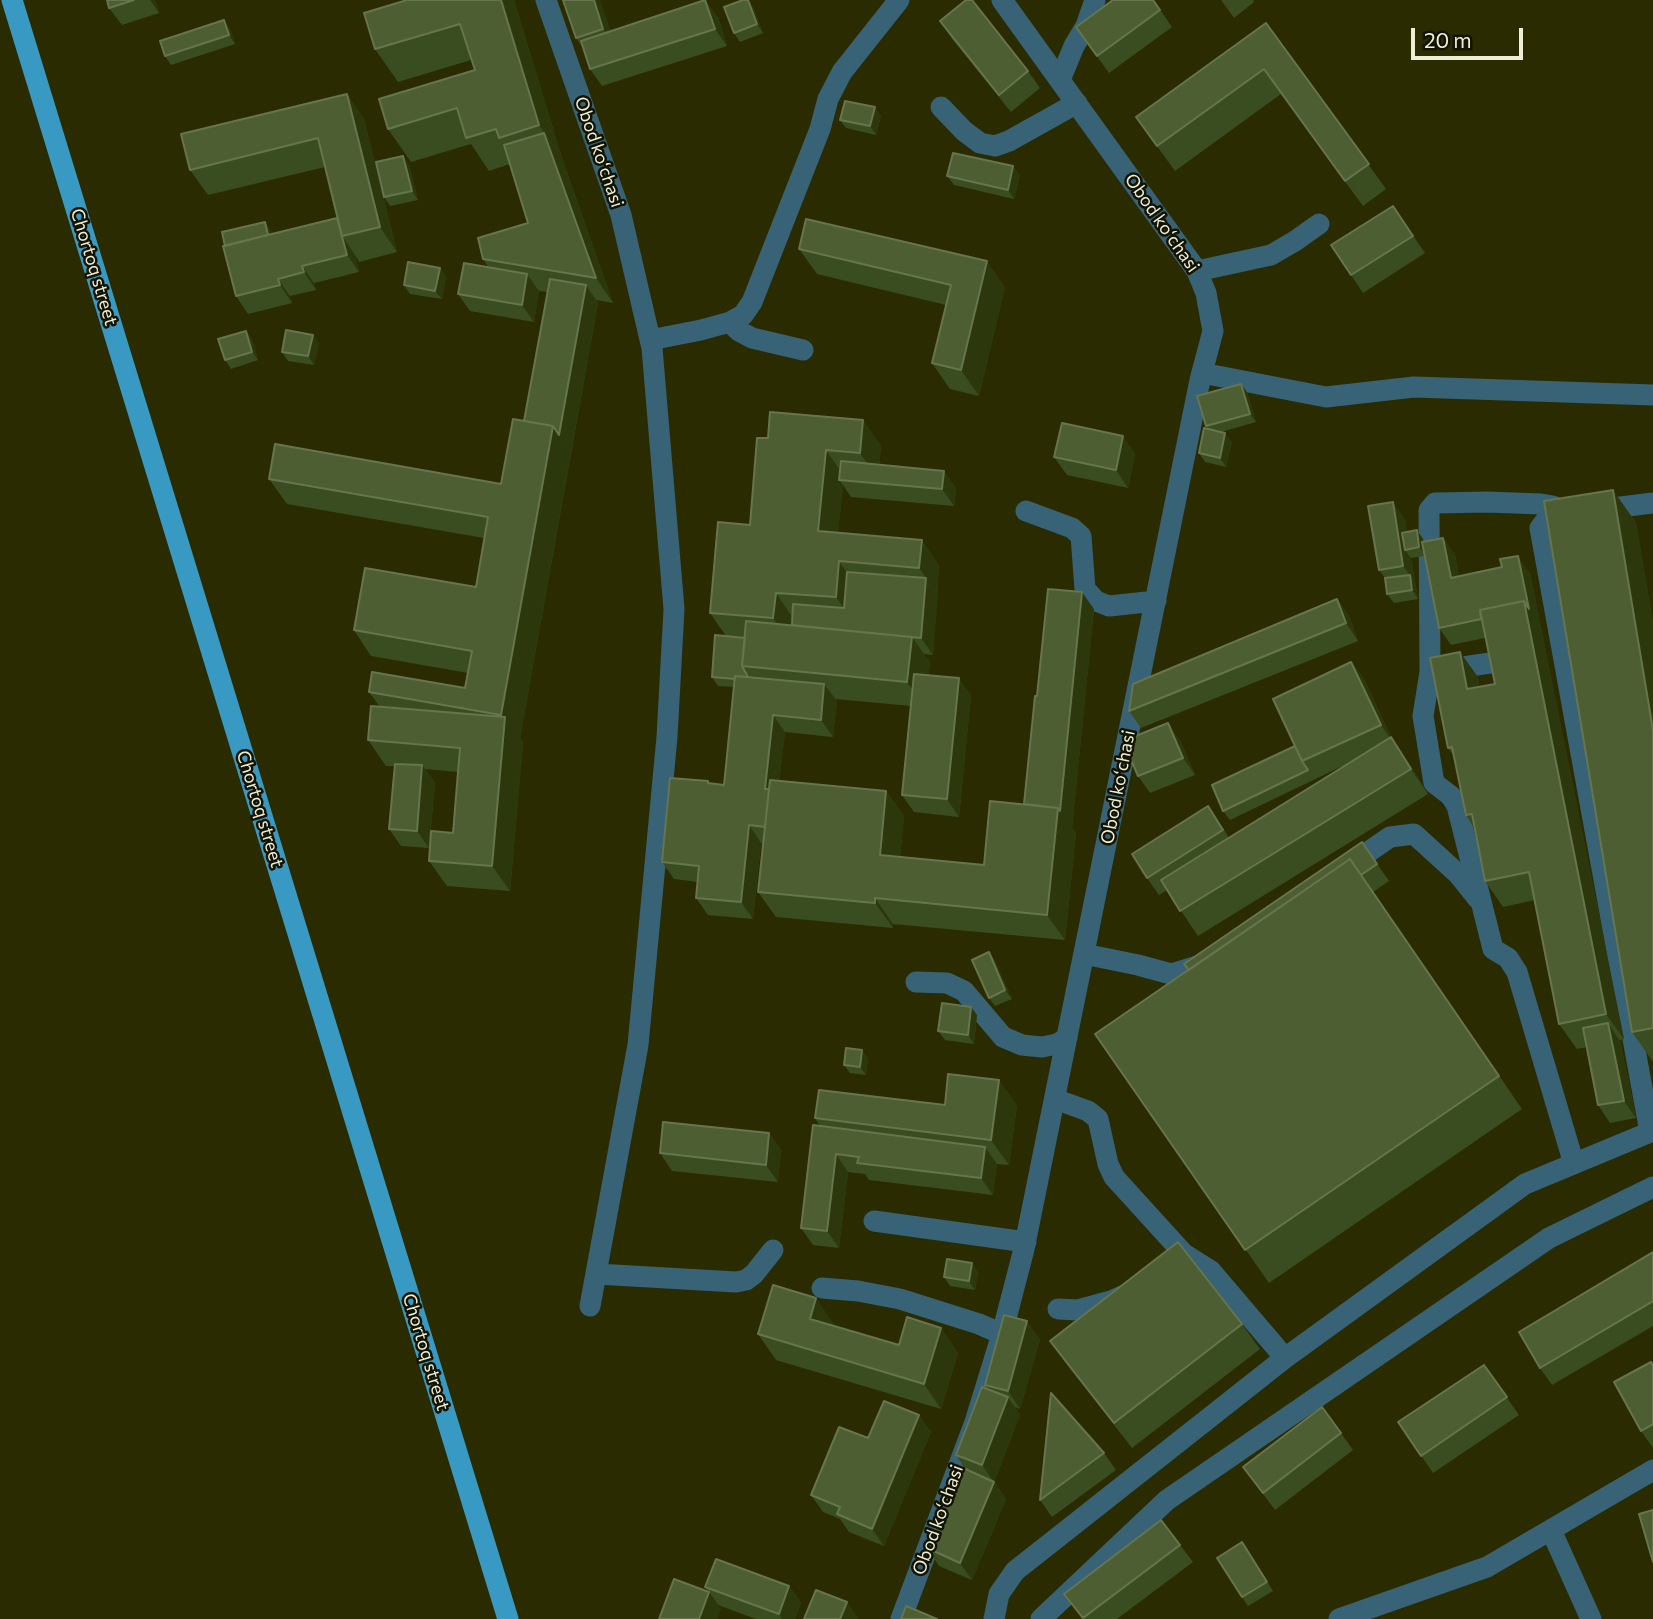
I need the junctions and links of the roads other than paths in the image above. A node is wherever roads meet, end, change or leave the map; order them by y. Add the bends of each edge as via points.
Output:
1 (12, 0) edge
2 (546, 0) edge
3 (899, 0) edge
4 (1002, 0) edge
5 (1096, 0) edge
6 (1060, 80) junction
7 (1077, 103) junction
8 (941, 107) dead end
9 (1319, 224) dead end
10 (1197, 271) junction
11 (730, 322) junction
12 (650, 340) junction
13 (803, 350) dead end
14 (1202, 373) junction
15 (1653, 395) edge
16 (1653, 503) edge
17 (1026, 511) dead end
18 (1562, 513) junction
19 (1156, 601) junction
20 (1490, 663) edge
21 (1430, 672) junction
22 (1324, 882) edge
23 (1482, 903) junction
24 (1233, 943) edge
25 (1084, 954) junction
26 (916, 982) dead end
27 (1067, 1038) junction
28 (1055, 1099) junction
29 (1651, 1131) edge
30 (1574, 1164) junction
31 (1653, 1187) edge
32 (874, 1221) dead end
33 (1026, 1242) junction
34 (773, 1250) dead end
35 (1184, 1254) junction
36 (1165, 1269) edge
37 (597, 1274) junction
38 (1139, 1287) edge
39 (822, 1288) dead end
40 (590, 1306) dead end
41 (1058, 1309) dead end
42 (1002, 1334) junction
43 (1285, 1357) junction
44 (1653, 1470) edge
45 (1550, 1530) junction
46 (503, 1618) edge
47 (901, 1619) edge
48 (994, 1619) edge
49 (1041, 1619) edge
50 (1339, 1619) edge
51 (1591, 1619) edge

1 - 46 main road, Chortoq street
2 - 12 street, Obod koʻchasi via 621,215
3 - 11 street via 842,72 752,302 743,315
4 - 6 street, Obod koʻchasi
5 - 6 street
6 - 7 street, Obod koʻchasi
7 - 8 street via 995,146 980,143
7 - 10 street, Obod koʻchasi
9 - 10 street via 1271,255
10 - 14 street, Obod koʻchasi via 1213,331
11 - 12 street
11 - 13 street via 752,338
12 - 37 street, Obod koʻchasi via 674,609 667,737 638,1045
14 - 15 street via 1326,397 1414,387
14 - 19 street, Obod koʻchasi
16 - 18 street
17 - 19 street via 1072,527 1081,536 1085,589 1096,601 1109,606
18 - 21 street via 1541,504 1487,502 1436,503 1429,510
18 - 29 street via 1549,516 1540,528
19 - 25 street, Obod koʻchasi
20 - 21 street
21 - 23 street via 1423,716 1434,783 1457,806
22 - 23 street via 1390,837 1414,834
23 - 30 street via 1493,949 1508,958 1517,972
24 - 25 street via 1204,964 1171,974
25 - 27 street, Obod koʻchasi
26 - 27 street via 947,983 964,991 1003,1037 1022,1045 1042,1047
27 - 28 street, Obod koʻchasi
28 - 33 street, Obod koʻchasi
28 - 35 street via 1098,1119 1114,1177
29 - 30 street
30 - 43 street via 1525,1184
31 - 49 street via 1549,1238 1167,1500
32 - 33 street
33 - 42 street, Obod koʻchasi
34 - 37 street via 754,1274 736,1282
35 - 36 street
35 - 43 street via 1211,1271
37 - 40 street, Obod koʻchasi
38 - 41 street via 1078,1310
39 - 42 street via 900,1300
42 - 47 street, Obod koʻchasi via 975,1422
43 - 48 street via 1015,1571 999,1594
44 - 45 street
45 - 50 street via 1487,1567
45 - 51 street

